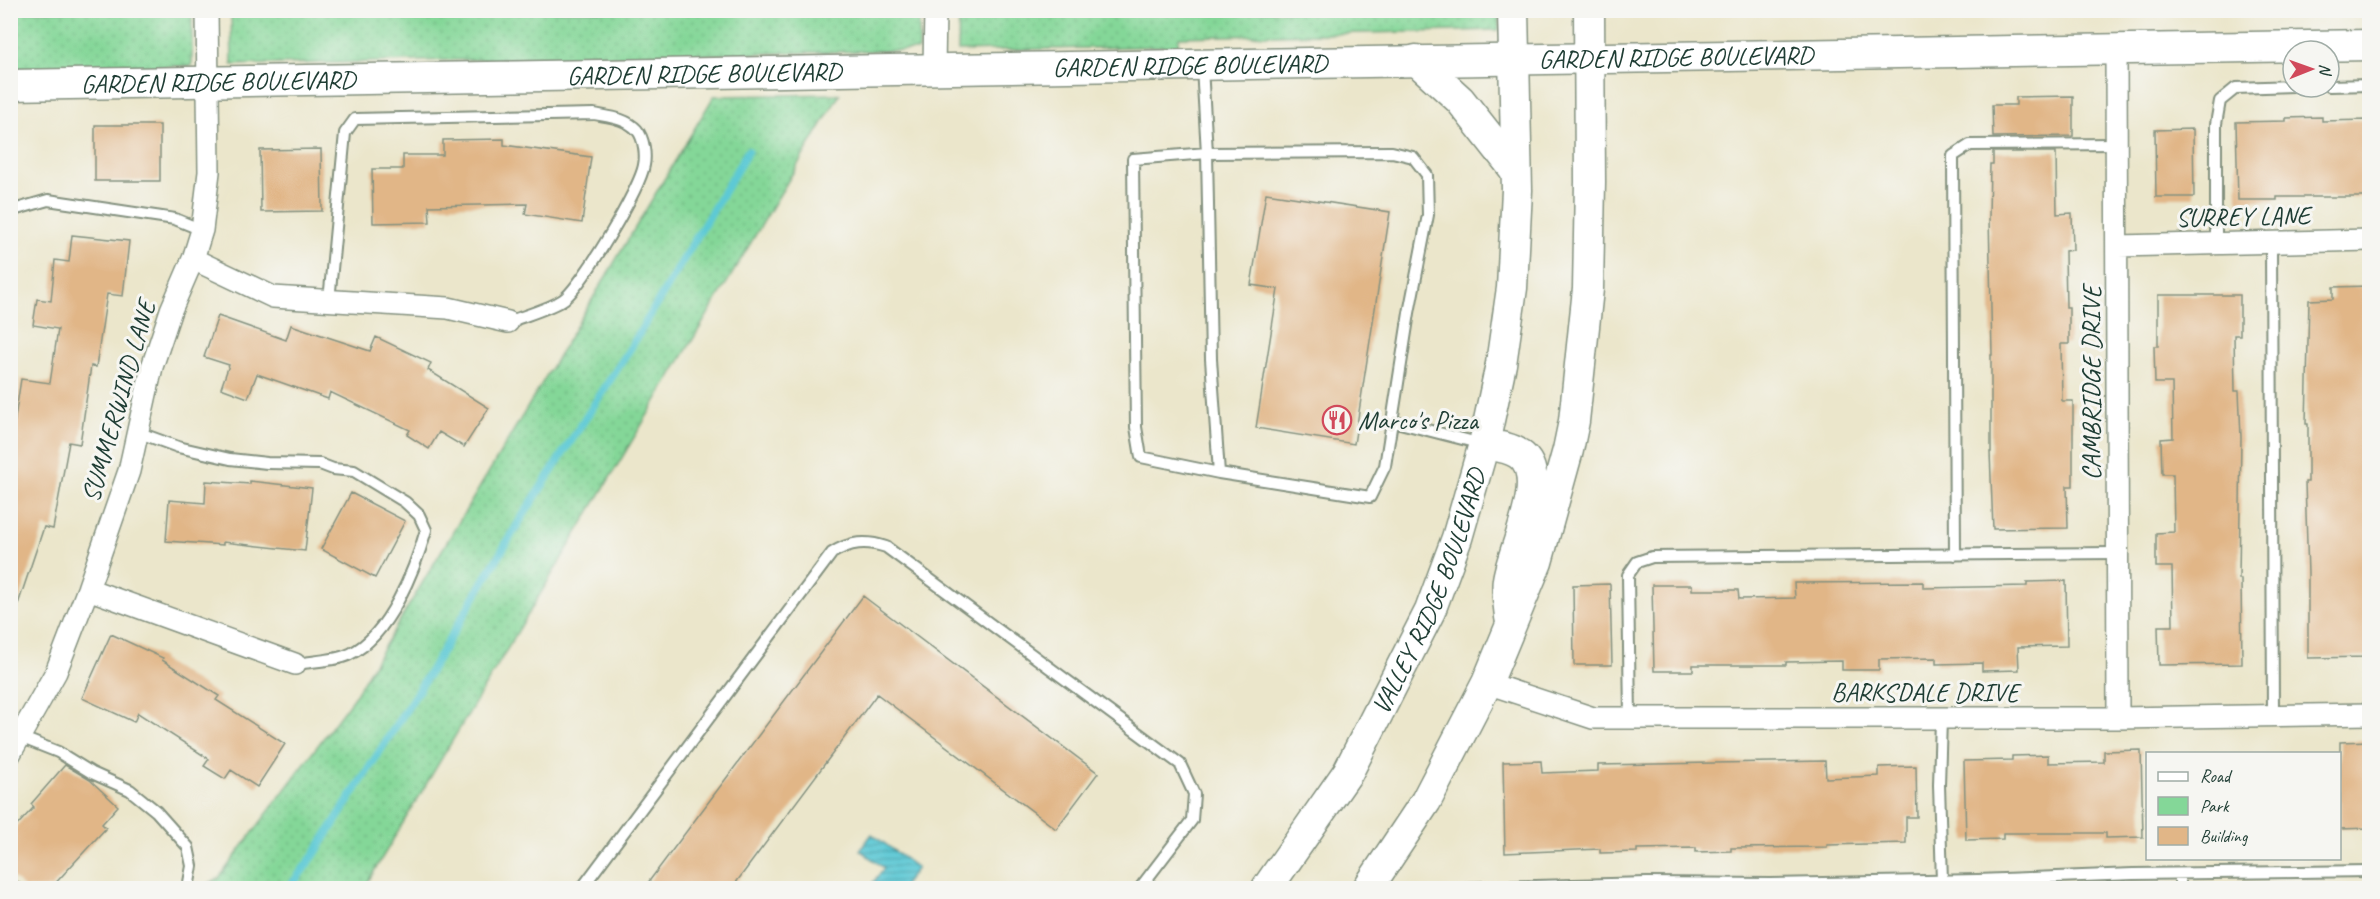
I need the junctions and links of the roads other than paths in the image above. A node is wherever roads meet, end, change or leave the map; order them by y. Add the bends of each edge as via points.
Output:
1 (207, 10) edge
2 (935, 10) edge
3 (1512, 10) edge
4 (1589, 10) edge
5 (2370, 45) edge
6 (2116, 49) junction
7 (1590, 57) junction
8 (1513, 58) junction
9 (1416, 60) junction
10 (1202, 64) junction
11 (933, 68) junction
12 (208, 82) junction
13 (10, 85) edge
14 (2370, 85) edge
15 (2281, 86) edge
16 (2341, 86) edge
17 (2118, 144) junction
18 (1207, 153) junction
19 (1516, 171) junction
20 (10, 211) edge
21 (202, 230) junction
22 (2370, 240) edge
23 (2271, 242) junction
24 (2216, 244) junction
25 (2118, 246) junction
26 (193, 259) junction
27 (329, 301) junction
28 (508, 322) joint
29 (1392, 421) junction
30 (137, 432) junction
31 (1484, 444) junction
32 (1220, 473) junction
33 (2118, 553) junction
34 (1955, 555) junction
35 (88, 590) junction
36 (1511, 626) junction
37 (296, 664) joint
38 (1487, 683) junction
39 (2370, 714) edge
40 (2273, 716) junction
41 (2118, 718) junction
42 (1630, 719) junction
43 (1941, 719) junction
44 (15, 745) edge
45 (2370, 871) edge
46 (2180, 874) junction
47 (1942, 881) junction
48 (188, 888) edge
49 (582, 888) edge
50 (1140, 888) edge
51 (1267, 888) edge
52 (1368, 888) edge
53 (1463, 888) edge
54 (2180, 888) edge

1 - 12 street, SUMMERWIND LANE
2 - 11 street
3 - 8 main road, VALLEY RIDGE BOULEVARD
4 - 7 main road
5 - 6 main road, GARDEN RIDGE BOULEVARD
6 - 7 main road, GARDEN RIDGE BOULEVARD
6 - 17 street, CAMBRIDGE DRIVE
7 - 8 main road, GARDEN RIDGE BOULEVARD
7 - 36 main road via 1588,289 1574,421 1537,562
8 - 9 main road, GARDEN RIDGE BOULEVARD
8 - 19 main road, VALLEY RIDGE BOULEVARD
9 - 10 main road, GARDEN RIDGE BOULEVARD
9 - 19 main road via 1460,100
10 - 11 main road, GARDEN RIDGE BOULEVARD
10 - 18 lane
11 - 12 main road, GARDEN RIDGE BOULEVARD
12 - 13 main road, GARDEN RIDGE BOULEVARD
12 - 21 street, SUMMERWIND LANE via 209,172
14 - 16 lane
15 - 24 lane via 2236,88 2220,101 2216,124
17 - 25 street, CAMBRIDGE DRIVE
17 - 34 lane via 1970,146 1953,156
18 - 29 lane via 1392,152 1413,157 1426,175 1428,215
18 - 32 lane via 1212,358
18 - 32 lane via 1133,159 1136,427 1141,457
19 - 31 main road, VALLEY RIDGE BOULEVARD via 1512,288 1502,364
20 - 21 lane via 48,200 175,219
21 - 26 street, SUMMERWIND LANE
22 - 23 street, SURREY LANE
23 - 24 street, SURREY LANE
23 - 40 lane
24 - 25 street, SURREY LANE
25 - 33 street, CAMBRIDGE DRIVE
26 - 27 street via 273,297
26 - 30 street, SUMMERWIND LANE via 152,367
27 - 28 street via 448,308
27 - 28 lane via 345,133 355,119 594,114 622,119 638,131 645,150 644,167 630,199 585,275 563,300
29 - 31 lane
29 - 32 lane via 1385,466 1370,497
30 - 35 street, SUMMERWIND LANE via 129,471
30 - 37 lane via 230,459 320,464 354,471 419,515 426,530 420,552 402,591 368,642 349,655
31 - 36 main road via 1520,454 1530,467 1531,498 1507,581
31 - 51 main road, VALLEY RIDGE BOULEVARD via 1457,538 1430,611 1348,772
33 - 34 lane
33 - 41 street, CAMBRIDGE DRIVE
34 - 42 lane via 1652,557 1637,562 1628,575
35 - 37 street
35 - 44 street, SUMMERWIND LANE via 56,672
36 - 38 main road
38 - 42 street, BARKSDALE DRIVE via 1593,718
38 - 52 main road via 1426,801
39 - 40 street, BARKSDALE DRIVE
40 - 41 street, BARKSDALE DRIVE
41 - 43 street, BARKSDALE DRIVE
42 - 43 street, BARKSDALE DRIVE
43 - 47 lane
44 - 48 lane via 58,752 130,790 156,811 188,848 192,866
45 - 46 lane
46 - 47 lane
46 - 54 lane
47 - 53 lane
49 - 50 lane via 832,553 863,542 886,547 1180,764 1194,794 1192,820

